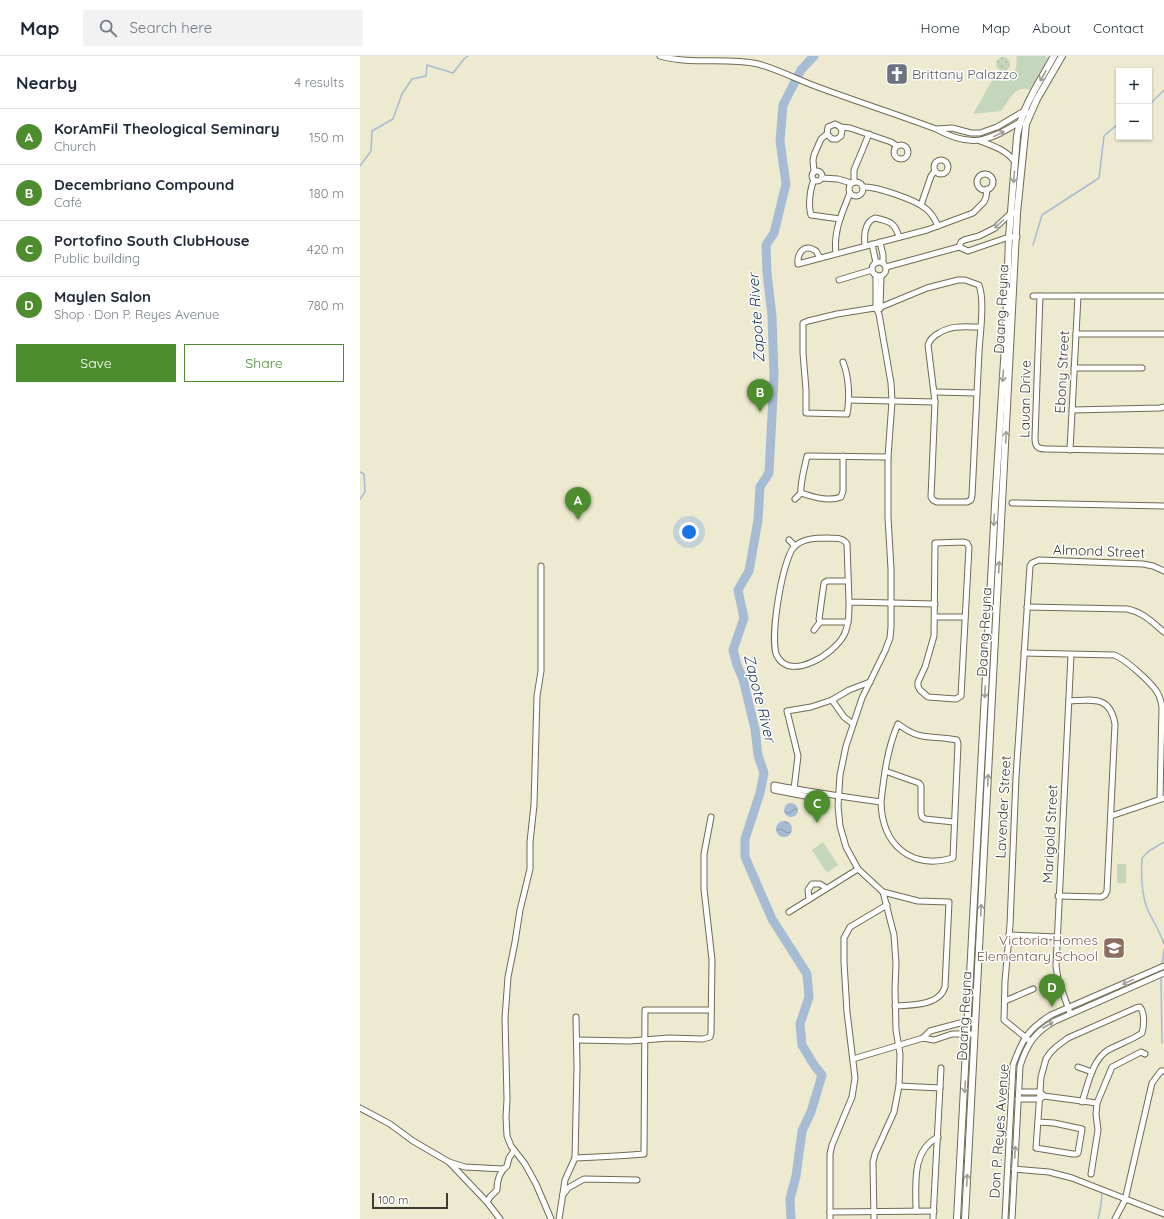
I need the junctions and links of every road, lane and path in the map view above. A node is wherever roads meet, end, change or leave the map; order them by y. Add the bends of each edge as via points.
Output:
1 (660, 56) edge
2 (1054, 56) edge
3 (1062, 56) edge
4 (1027, 112) junction
5 (1020, 122) junction
6 (1026, 124) junction
7 (841, 127) junction
8 (936, 129) junction
9 (827, 134) junction
10 (869, 134) junction
11 (979, 141) junction
12 (897, 146) dead end
13 (1015, 162) junction
14 (936, 171) dead end
15 (814, 172) junction
16 (822, 178) junction
17 (814, 180) junction
18 (853, 183) junction
19 (862, 187) junction
20 (987, 189) dead end
21 (850, 193) junction
22 (921, 205) junction
23 (1014, 213) junction
24 (840, 218) junction
25 (938, 226) junction
26 (899, 237) junction
27 (1009, 237) junction
28 (1016, 237) junction
29 (880, 242) junction
30 (872, 244) junction
31 (865, 246) junction
32 (959, 247) junction
33 (836, 253) junction
34 (820, 258) dead end
35 (876, 263) junction
36 (884, 265) junction
37 (877, 274) junction
38 (839, 280) dead end
39 (1033, 296) dead end
40 (1040, 296) junction
41 (1078, 296) junction
42 (1164, 296) edge
43 (878, 307) junction
44 (980, 327) junction
45 (1076, 334) junction
46 (1164, 334) edge
47 (843, 362) dead end
48 (1074, 368) junction
49 (1142, 368) dead end
50 (935, 392) junction
51 (977, 393) junction
52 (849, 400) junction
53 (892, 401) junction
54 (935, 402) junction
55 (1164, 407) edge
56 (1072, 410) junction
57 (1070, 450) junction
58 (1164, 451) edge
59 (843, 456) junction
60 (888, 457) junction
61 (800, 493) junction
62 (795, 499) dead end
63 (1012, 503) dead end
64 (995, 505) junction
65 (1002, 505) junction
66 (1164, 506) edge
67 (789, 540) dead end
68 (795, 546) junction
69 (1032, 562) joint
70 (541, 566) dead end
71 (1164, 571) edge
72 (848, 581) junction
73 (849, 602) junction
74 (892, 602) junction
75 (935, 604) junction
76 (1027, 607) junction
77 (935, 617) junction
78 (965, 617) junction
79 (820, 622) junction
80 (848, 622) junction
81 (814, 630) dead end
82 (1164, 632) edge
83 (1024, 653) junction
84 (1071, 655) junction
85 (870, 682) junction
86 (832, 700) junction
87 (1069, 701) junction
88 (853, 724) junction
89 (885, 771) junction
90 (794, 789) junction
91 (818, 794) junction
92 (838, 796) junction
93 (1162, 799) edge
94 (881, 802) junction
95 (1111, 816) junction
96 (711, 817) dead end
97 (954, 822) junction
98 (858, 869) junction
99 (826, 888) junction
100 (883, 892) junction
101 (1058, 896) junction
102 (809, 899) junction
103 (887, 905) junction
104 (789, 912) dead end
105 (1009, 935) junction
106 (1058, 937) junction
107 (1164, 966) edge
108 (1164, 973) edge
109 (1033, 989) dead end
110 (1005, 1001) junction
111 (895, 1006) junction
112 (1068, 1007) junction
113 (711, 1010) junction
114 (1070, 1014) junction
115 (576, 1018) dead end
116 (975, 1019) junction
117 (968, 1020) junction
118 (959, 1023) junction
119 (941, 1028) junction
120 (959, 1033) junction
121 (968, 1034) junction
122 (975, 1034) junction
123 (943, 1037) junction
124 (1025, 1037) junction
125 (923, 1038) junction
126 (645, 1039) junction
127 (577, 1040) junction
128 (1030, 1041) junction
129 (899, 1045) junction
130 (1145, 1054) dead end
131 (853, 1059) junction
132 (1078, 1067) dead end
133 (941, 1068) dead end
134 (1164, 1071) edge
135 (1092, 1072) junction
136 (899, 1086) junction
137 (940, 1088) junction
138 (1018, 1092) junction
139 (1041, 1096) junction
140 (1018, 1099) junction
141 (1082, 1102) junction
142 (1097, 1103) junction
143 (360, 1108) edge
144 (1011, 1111) junction
145 (1017, 1111) junction
146 (1039, 1122) junction
147 (938, 1137) junction
148 (514, 1150) junction
149 (575, 1158) junction
150 (446, 1161) junction
151 (503, 1169) junction
152 (1014, 1169) junction
153 (1091, 1174) dead end
154 (637, 1180) dead end
155 (563, 1196) junction
156 (1125, 1200) junction
157 (487, 1202) junction
158 (916, 1211) junction
159 (934, 1211) junction
160 (830, 1212) junction
161 (873, 1212) junction
162 (1164, 1214) edge
163 (500, 1219) edge
164 (551, 1219) edge
165 (559, 1219) edge
166 (830, 1219) edge
167 (874, 1219) edge
168 (933, 1219) edge
169 (957, 1219) edge
170 (965, 1219) edge
171 (1005, 1219) edge
172 (1012, 1219) edge
173 (1115, 1219) edge

1 - 8 street via 691,61 741,61 772,68 803,82
2 -> 4 main road, Daang Reyna
3 - 4 main road, Daang Reyna
4 - 5 main road, Daang Reyna
4 - 6 main road, Daang Reyna
4 - 8 street via 980,133 952,128
5 - 6 street
11 -> 5 street via 1002,134
5 - 13 main road, Daang Reyna
6 - 23 main road, Daang Reyna
7 - 9 street via 830,125
7 - 9 street via 842,134 839,138 832,139
7 - 10 street
8 - 11 street via 950,137
9 - 15 street via 814,155
10 - 12 street
10 - 18 street via 854,170
11 - 13 street via 1000,149
13 -> 23 main road, Daang Reyna
14 - 22 street
15 - 16 street via 820,172
15 - 17 street
16 - 17 street
16 - 18 street
17 - 24 street via 811,186 811,215
18 - 19 street via 860,183
18 - 21 street via 849,188
19 - 21 street via 862,192 858,196
19 - 22 street via 873,188
20 - 25 street via 984,202 973,213
21 - 24 street
22 - 25 street via 934,216
23 - 27 main road, Daang Reyna
23 - 28 main road, Daang Reyna
23 -> 32 street via 995,228 964,240
24 - 33 street
25 - 26 street
26 - 29 street
26 - 31 street via 896,226 875,218 869,222 865,233
27 - 28 street
27 - 32 street via 968,251
27 -> 64 main road, Daang Reyna
65 -> 28 main road, Daang Reyna
29 - 30 street
29 - 36 street
30 - 31 street
30 - 35 street
31 - 33 street
32 - 36 street
33 - 34 street
35 - 36 street
35 - 37 street via 873,266
36 - 37 street via 886,272
37 - 38 street
37 - 43 street
39 - 40 street
40 - 41 street
40 - 57 street, Lauan Drive via 1035,443 1042,449
41 - 42 street
41 - 45 street, Ebony Street
43 - 44 street via 927,288 965,280 979,285 981,290
43 - 52 street via 803,323 806,413 847,414
43 - 53 street
44 - 50 street via 952,327 929,340
44 - 51 street
45 - 46 street
45 - 48 street, Ebony Street
47 - 52 street
48 - 49 street
48 - 56 street, Ebony Street
50 - 51 street
50 - 54 street
51 - 54 street via 972,496 967,502 937,502 931,497
52 - 53 street
53 - 54 street
53 - 60 street
55 - 56 street
56 - 57 street, Ebony Street
57 - 58 street, Lauan Drive
59 - 60 street
59 - 61 street via 807,456
59 - 61 street via 841,497 821,498
60 - 74 street
61 - 62 street
63 - 66 street
64 - 65 main road
64 -> 117 main road, Daang Reyna
116 -> 65 main road, Daang Reyna
67 - 68 street
68 - 72 street via 815,538 845,541
68 - 80 street via 786,561 778,600 775,636 776,652 781,662 796,667 818,660 844,636
69 - 71 street, Almond Street via 1039,560 1143,564
69 - 76 street, Lavender Street via 1029,570
70 - 148 street via 541,671 537,696 530,870 508,977 505,1018 507,1136
72 - 73 street
72 - 79 street via 827,580 824,583
73 - 74 street
73 - 80 street
74 - 75 street
74 - 85 street via 890,638
75 - 77 street
75 - 78 street via 935,543 967,543 969,547
76 - 82 street via 1136,610
76 - 83 street, Lavender Street
77 - 78 street
77 - 78 street via 931,650 918,686 928,697 956,699 961,696
79 - 80 street
79 - 81 street
83 - 84 street
83 - 105 street, Lavender Street
84 - 87 street, Marigold Street
84 - 93 street via 1119,657 1160,695
85 - 86 street
85 - 88 street
86 - 88 street via 844,717
86 - 90 street via 787,711 798,756
87 - 95 street via 1099,701 1106,704 1114,716
87 - 101 street, Marigold Street
88 - 92 street via 842,764
89 - 94 street
89 - 97 street via 919,783 922,817
89 - 97 street via 898,724 908,732 923,737 957,740
90 - 91 street
90 - 91 street via 774,785 774,790 815,798
91 - 92 street
92 - 94 street
92 - 98 street via 842,838
93 - 95 street
94 - 97 street via 882,821 892,840 899,849 919,860 941,861 953,858
95 - 101 street via 1106,895
96 - 113 street via 704,854 704,890 712,960
98 - 99 street
98 - 100 street
99 - 102 street
99 - 102 street via 820,884 812,884 808,890
100 - 103 street
100 - 111 street via 918,901 949,902 943,994 919,1004
101 - 106 street, Marigold Street
102 - 104 street
103 - 111 street via 894,935
103 - 131 street via 850,927 844,938 847,1012
105 - 106 street
105 - 110 street, Lavender Street
106 - 112 street, Marigold Street via 1057,973
107 -> 112 street, Don P. Reyes Avenue
108 - 114 street, Don P. Reyes Avenue
109 - 110 street
110 - 124 street, Lavender Street via 1004,1020
111 - 129 street
112 - 114 street, Marigold Street
112 - 124 street, Don P. Reyes Avenue via 1038,1023
113 - 126 street via 710,1037
113 - 126 street via 645,1010
128 -> 114 street, Don P. Reyes Avenue via 1042,1028
115 - 127 street
116 - 117 street
116 - 122 main road, Daang Reyna
117 - 118 street
117 - 121 main road, Daang Reyna
118 - 119 street
118 - 120 street
119 - 123 street
119 - 125 street via 930,1031
120 - 121 street
120 - 123 street
121 - 122 street
121 -> 169 main road, Daang Reyna
170 -> 122 main road, Daang Reyna
123 - 125 street via 934,1040
124 - 128 street, Lavender Street
124 - 144 street, Don P. Reyes Avenue via 1013,1065
125 - 129 street
126 - 127 street
126 - 149 street via 644,1154
127 - 149 street
128 - 138 street, Don P. Reyes Avenue via 1020,1066
129 - 131 street
129 - 136 street
130 - 142 street via 1141,1052 1112,1067
131 - 160 street via 855,1078 852,1097 830,1154
132 - 135 street
133 - 137 street
134 - 156 street via 1161,1071 1152,1083
135 - 139 street via 1104,1053 1142,1033 1140,1007 1081,1031 1056,1046 1043,1068
135 - 141 street
136 - 137 street
136 - 161 street via 894,1112 873,1162
137 - 147 street
138 - 139 street
138 - 140 street, Don P. Reyes Avenue
139 - 140 street
139 - 141 street
139 - 146 street
140 - 145 street, Don P. Reyes Avenue
141 - 142 street
142 - 153 street via 1098,1130
143 - 150 street via 390,1124
144 - 145 street
144 - 171 street, Don P. Reyes Avenue
152 -> 145 street, Don P. Reyes Avenue
146 - 146 street via 1036,1148 1073,1154 1078,1152 1082,1129
147 - 158 street via 927,1144 917,1165
147 - 159 street
148 - 151 street via 508,1166
148 - 164 street via 529,1171
149 - 155 street via 565,1180
150 - 151 street via 465,1167
150 - 157 street
151 - 157 street via 497,1181 497,1190
152 - 156 street via 1050,1172 1072,1178
152 - 172 street, Don P. Reyes Avenue
154 - 155 street via 584,1179 568,1188
155 - 165 street
156 - 162 street
156 - 173 street
157 - 163 street
158 - 159 street
158 - 161 street
159 - 168 street
160 - 161 street
160 - 166 street
161 - 167 street

